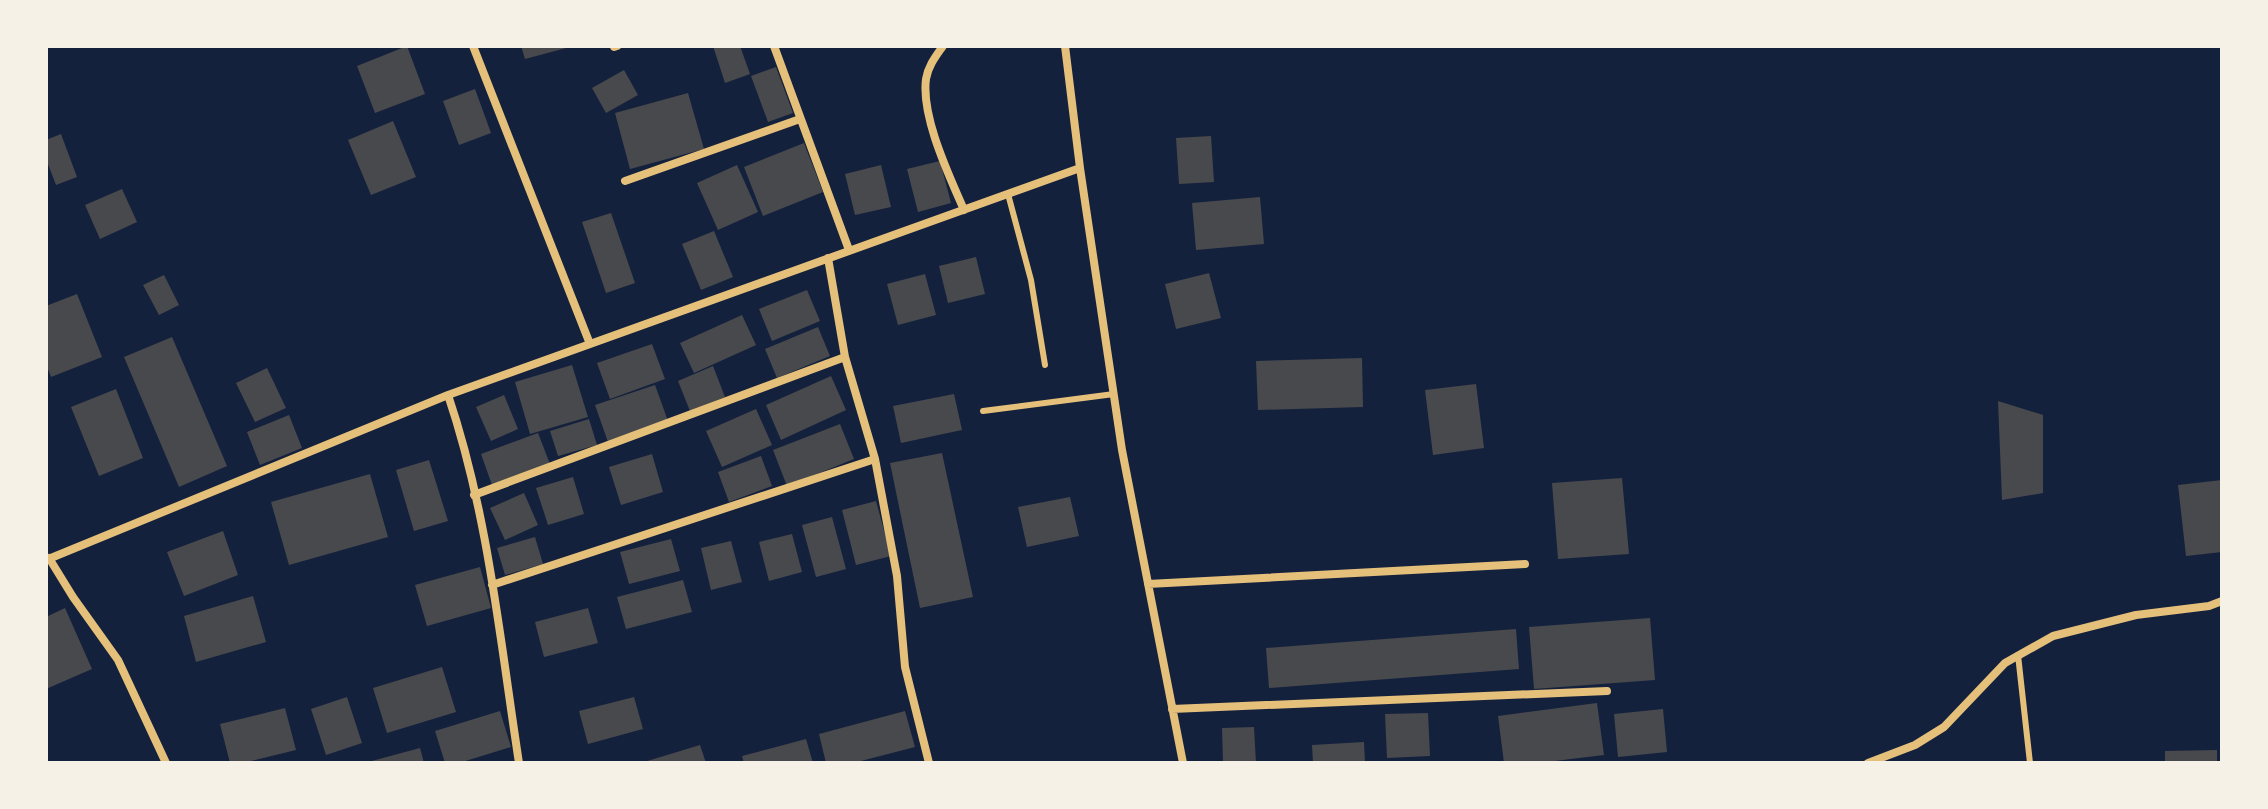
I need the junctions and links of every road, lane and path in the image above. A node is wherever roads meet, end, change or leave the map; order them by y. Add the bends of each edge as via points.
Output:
1 (473, 46) edge
2 (774, 46) edge
3 (943, 46) edge
4 (1065, 46) edge
5 (800, 119) junction
6 (1080, 168) junction
7 (625, 181) dead end
8 (1008, 194) junction
9 (964, 210) junction
10 (849, 250) junction
11 (828, 258) junction
12 (590, 344) junction
13 (845, 357) junction
14 (1045, 365) dead end
15 (1114, 394) junction
16 (448, 395) junction
17 (983, 411) dead end
18 (875, 459) junction
19 (474, 495) junction
20 (48, 559) edge
21 (1525, 564) dead end
22 (1148, 584) junction
23 (492, 585) junction
24 (2222, 601) edge
25 (2018, 655) junction
26 (1607, 691) dead end
27 (1172, 709) junction
28 (166, 763) edge
29 (519, 763) edge
30 (929, 763) edge
31 (1183, 763) edge
32 (1868, 763) edge
33 (2030, 763) edge

1 - 12 street
2 - 5 street
3 - 9 street via 926,77 926,98
4 - 6 street
5 - 7 street
5 - 10 street
6 - 8 street
6 - 15 street
8 - 9 street
8 - 14 lane via 1031,280
9 - 10 street
10 - 11 street
11 - 12 street
11 - 13 street
12 - 16 street
13 - 18 street
13 - 19 street
15 - 17 lane
15 - 22 street
16 - 19 street
16 - 20 street
18 - 23 street
18 - 30 street via 897,576 905,667
19 - 23 street
20 - 28 street via 118,660
21 - 22 street
22 - 27 street
23 - 29 street
24 - 25 street via 2053,636
25 - 32 street via 1944,727
25 - 33 lane
26 - 27 street
27 - 31 street

